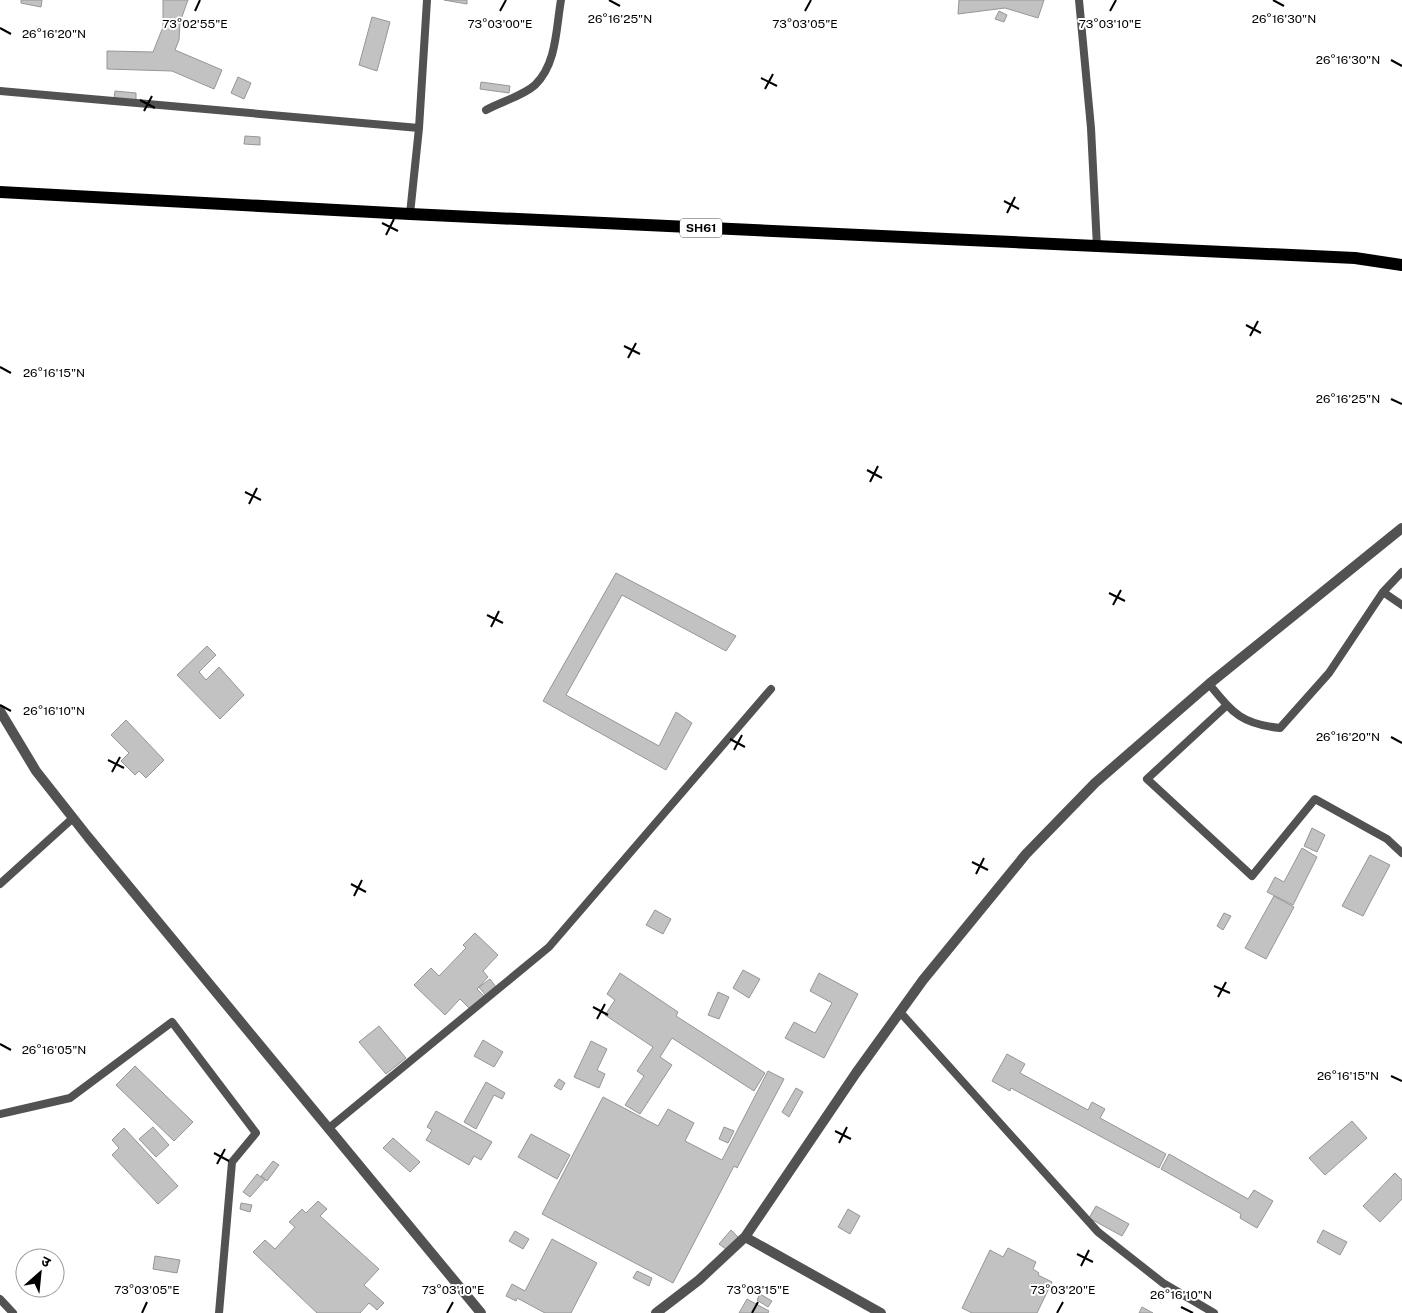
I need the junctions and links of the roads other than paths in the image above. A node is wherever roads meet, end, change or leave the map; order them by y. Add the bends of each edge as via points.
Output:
1 (427, 0) edge
2 (561, 0) edge
3 (1079, 0) edge
4 (0, 91) edge
5 (486, 110) dead end
6 (419, 128) junction
7 (0, 192) edge
8 (410, 214) junction
9 (1097, 247) junction
10 (1402, 265) edge
11 (1402, 528) edge
12 (1402, 572) edge
13 (1383, 592) junction
14 (1402, 605) edge
15 (1209, 684) junction
16 (771, 689) dead end
17 (1226, 704) junction
18 (0, 711) edge
19 (73, 818) junction
20 (1402, 853) edge
21 (0, 884) edge
22 (900, 1012) junction
23 (0, 1114) edge
24 (328, 1128) junction
25 (745, 1236) junction
26 (0, 1299) edge
27 (13, 1313) edge
28 (219, 1313) edge
29 (481, 1313) edge
30 (656, 1313) edge
31 (881, 1313) edge
32 (1214, 1313) edge

1 - 6 lane
2 - 5 lane via 550,61 544,74 534,86
3 - 9 lane via 1091,128
4 - 6 lane
6 - 8 lane
7 - 8 main road, SH61
8 - 9 main road, SH61
9 - 10 main road, SH61 via 1355,258
11 - 15 street
12 - 13 lane
13 - 14 lane
13 - 17 lane via 1329,673 1280,728 1258,726 1233,713
15 - 17 lane
15 - 22 street via 1095,783 1026,854
16 - 24 lane via 549,947
17 - 20 lane via 1146,779 1252,876 1315,799 1387,839
18 - 19 street via 36,771
19 - 21 lane
19 - 24 street
22 - 25 street
22 - 32 lane via 1098,1232 1163,1283
23 - 28 lane via 70,1098 172,1022 256,1133 232,1162
24 - 29 street
25 - 30 street via 699,1280
25 - 31 street
26 - 27 lane

